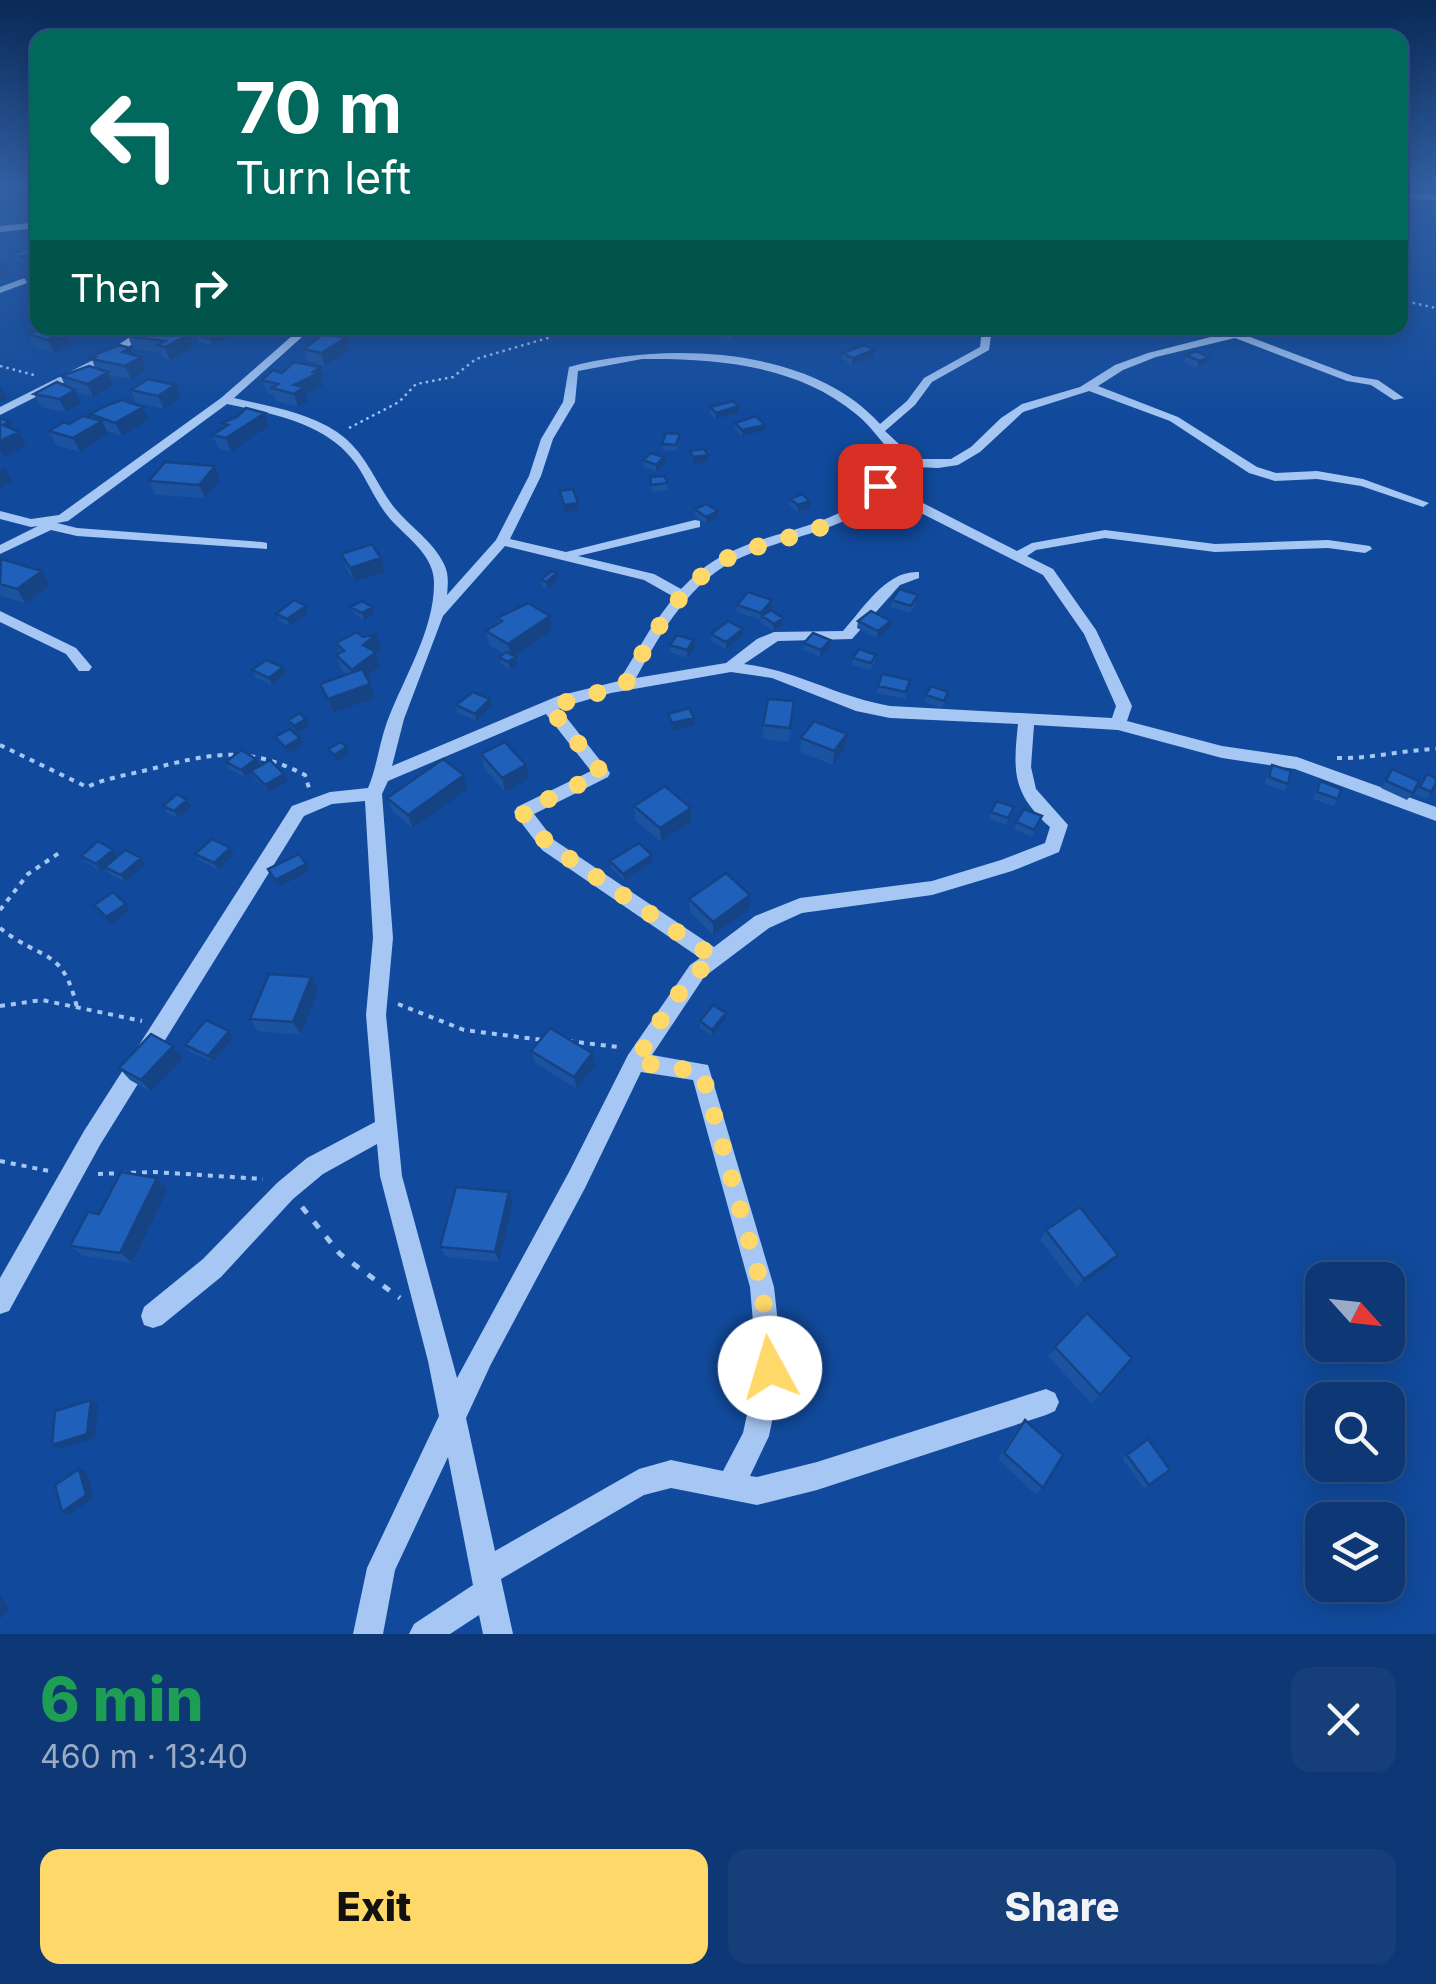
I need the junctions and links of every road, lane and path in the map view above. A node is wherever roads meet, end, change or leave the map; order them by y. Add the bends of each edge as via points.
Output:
1 (30, 279) edge
2 (0, 290) edge
3 (1408, 302) edge
4 (1436, 308) edge
5 (139, 335) edge
6 (299, 335) edge
7 (985, 335) edge
8 (1232, 335) edge
9 (1239, 335) edge
10 (551, 337) dead end
11 (0, 366) edge
12 (54, 385) junction
13 (1090, 387) junction
14 (1398, 398) dead end
15 (225, 400) junction
16 (0, 412) edge
17 (881, 429) junction
18 (336, 436) junction
19 (912, 464) junction
20 (896, 489) junction
21 (1423, 503) dead end
22 (0, 515) edge
23 (63, 518) junction
24 (695, 524) dead end
25 (48, 526) junction
26 (502, 541) junction
27 (262, 546) dead end
28 (1365, 549) dead end
29 (0, 550) edge
30 (562, 554) junction
31 (1018, 555) junction
32 (485, 564) junction
33 (439, 567) junction
34 (914, 575) dead end
35 (682, 595) junction
36 (0, 616) edge
37 (434, 621) junction
38 (84, 667) dead end
39 (731, 667) junction
40 (625, 685) junction
41 (549, 707) junction
42 (1027, 719) junction
43 (1118, 724) junction
44 (0, 744) edge
45 (1436, 749) edge
46 (1298, 763) junction
47 (379, 785) junction
48 (313, 802) junction
49 (1436, 814) edge
50 (59, 852) dead end
51 (0, 910) edge
52 (0, 928) edge
53 (715, 958) junction
54 (378, 994) junction
55 (0, 1006) edge
56 (77, 1008) junction
57 (163, 1026) junction
58 (638, 1057) junction
59 (387, 1127) junction
60 (0, 1302) edge
61 (153, 1316) dead end
62 (1046, 1402) dead end
63 (452, 1415) junction
64 (730, 1486) junction
65 (489, 1581) junction
66 (368, 1634) edge
67 (424, 1634) edge
68 (498, 1634) edge

1 - 2 street
3 - 4 path
5 - 12 street
6 - 15 street
7 - 17 street via 984,348 928,380
8 - 13 street via 1149,356
9 - 14 street via 1374,382
10 - 18 path via 476,359 453,377 416,384 398,402
11 - 12 path
12 - 16 street
13 - 19 street via 1020,409 960,463
13 - 21 street via 1174,419 1253,470 1363,483
15 - 18 street
15 - 23 street
17 - 19 street
17 - 26 street via 829,390 717,356 634,356 573,368 568,402
18 - 33 street
19 - 20 street via 896,477
20 - 31 street
20 - 35 street via 876,486 868,502 836,522 734,555
22 - 23 street via 31,523
23 - 25 street
24 - 30 street
25 - 27 street
25 - 29 street
26 - 30 street
26 - 32 street
28 - 31 street via 1216,548 1106,534
30 - 35 street via 649,578
31 - 43 street via 1048,572 1091,633 1124,706
32 - 33 street
32 - 37 street
33 - 37 street
34 - 39 street via 896,582 846,636 778,634
35 - 40 street
36 - 38 street via 71,652
37 - 47 street via 389,737
39 - 40 street
39 - 42 street via 775,674 890,712
40 - 41 street
41 - 47 street
41 - 53 street via 602,773 522,812 548,844
42 - 43 street
42 - 53 street via 1026,794 1059,826 1053,847 932,888 800,906 762,922
43 - 46 street via 1222,752
44 - 48 path via 86,787 194,755 262,755 305,775
45 - 46 path
46 - 49 street
47 - 48 street
47 - 54 street
48 - 57 street via 272,846
50 - 51 path via 28,874
52 - 56 path via 52,953 72,978
53 - 58 street via 676,997
54 - 58 path via 464,1030 592,1042
54 - 59 street
55 - 56 path via 42,1000
56 - 57 path
57 - 60 street
58 - 63 street
58 - 64 street via 702,1072 762,1287 770,1368 756,1436
59 - 61 street via 315,1166
59 - 63 street via 392,1176
62 - 64 street via 788,1485 756,1491
63 - 65 street
63 - 66 street via 381,1568
64 - 65 street via 671,1474 638,1483
65 - 67 street
65 - 68 street

